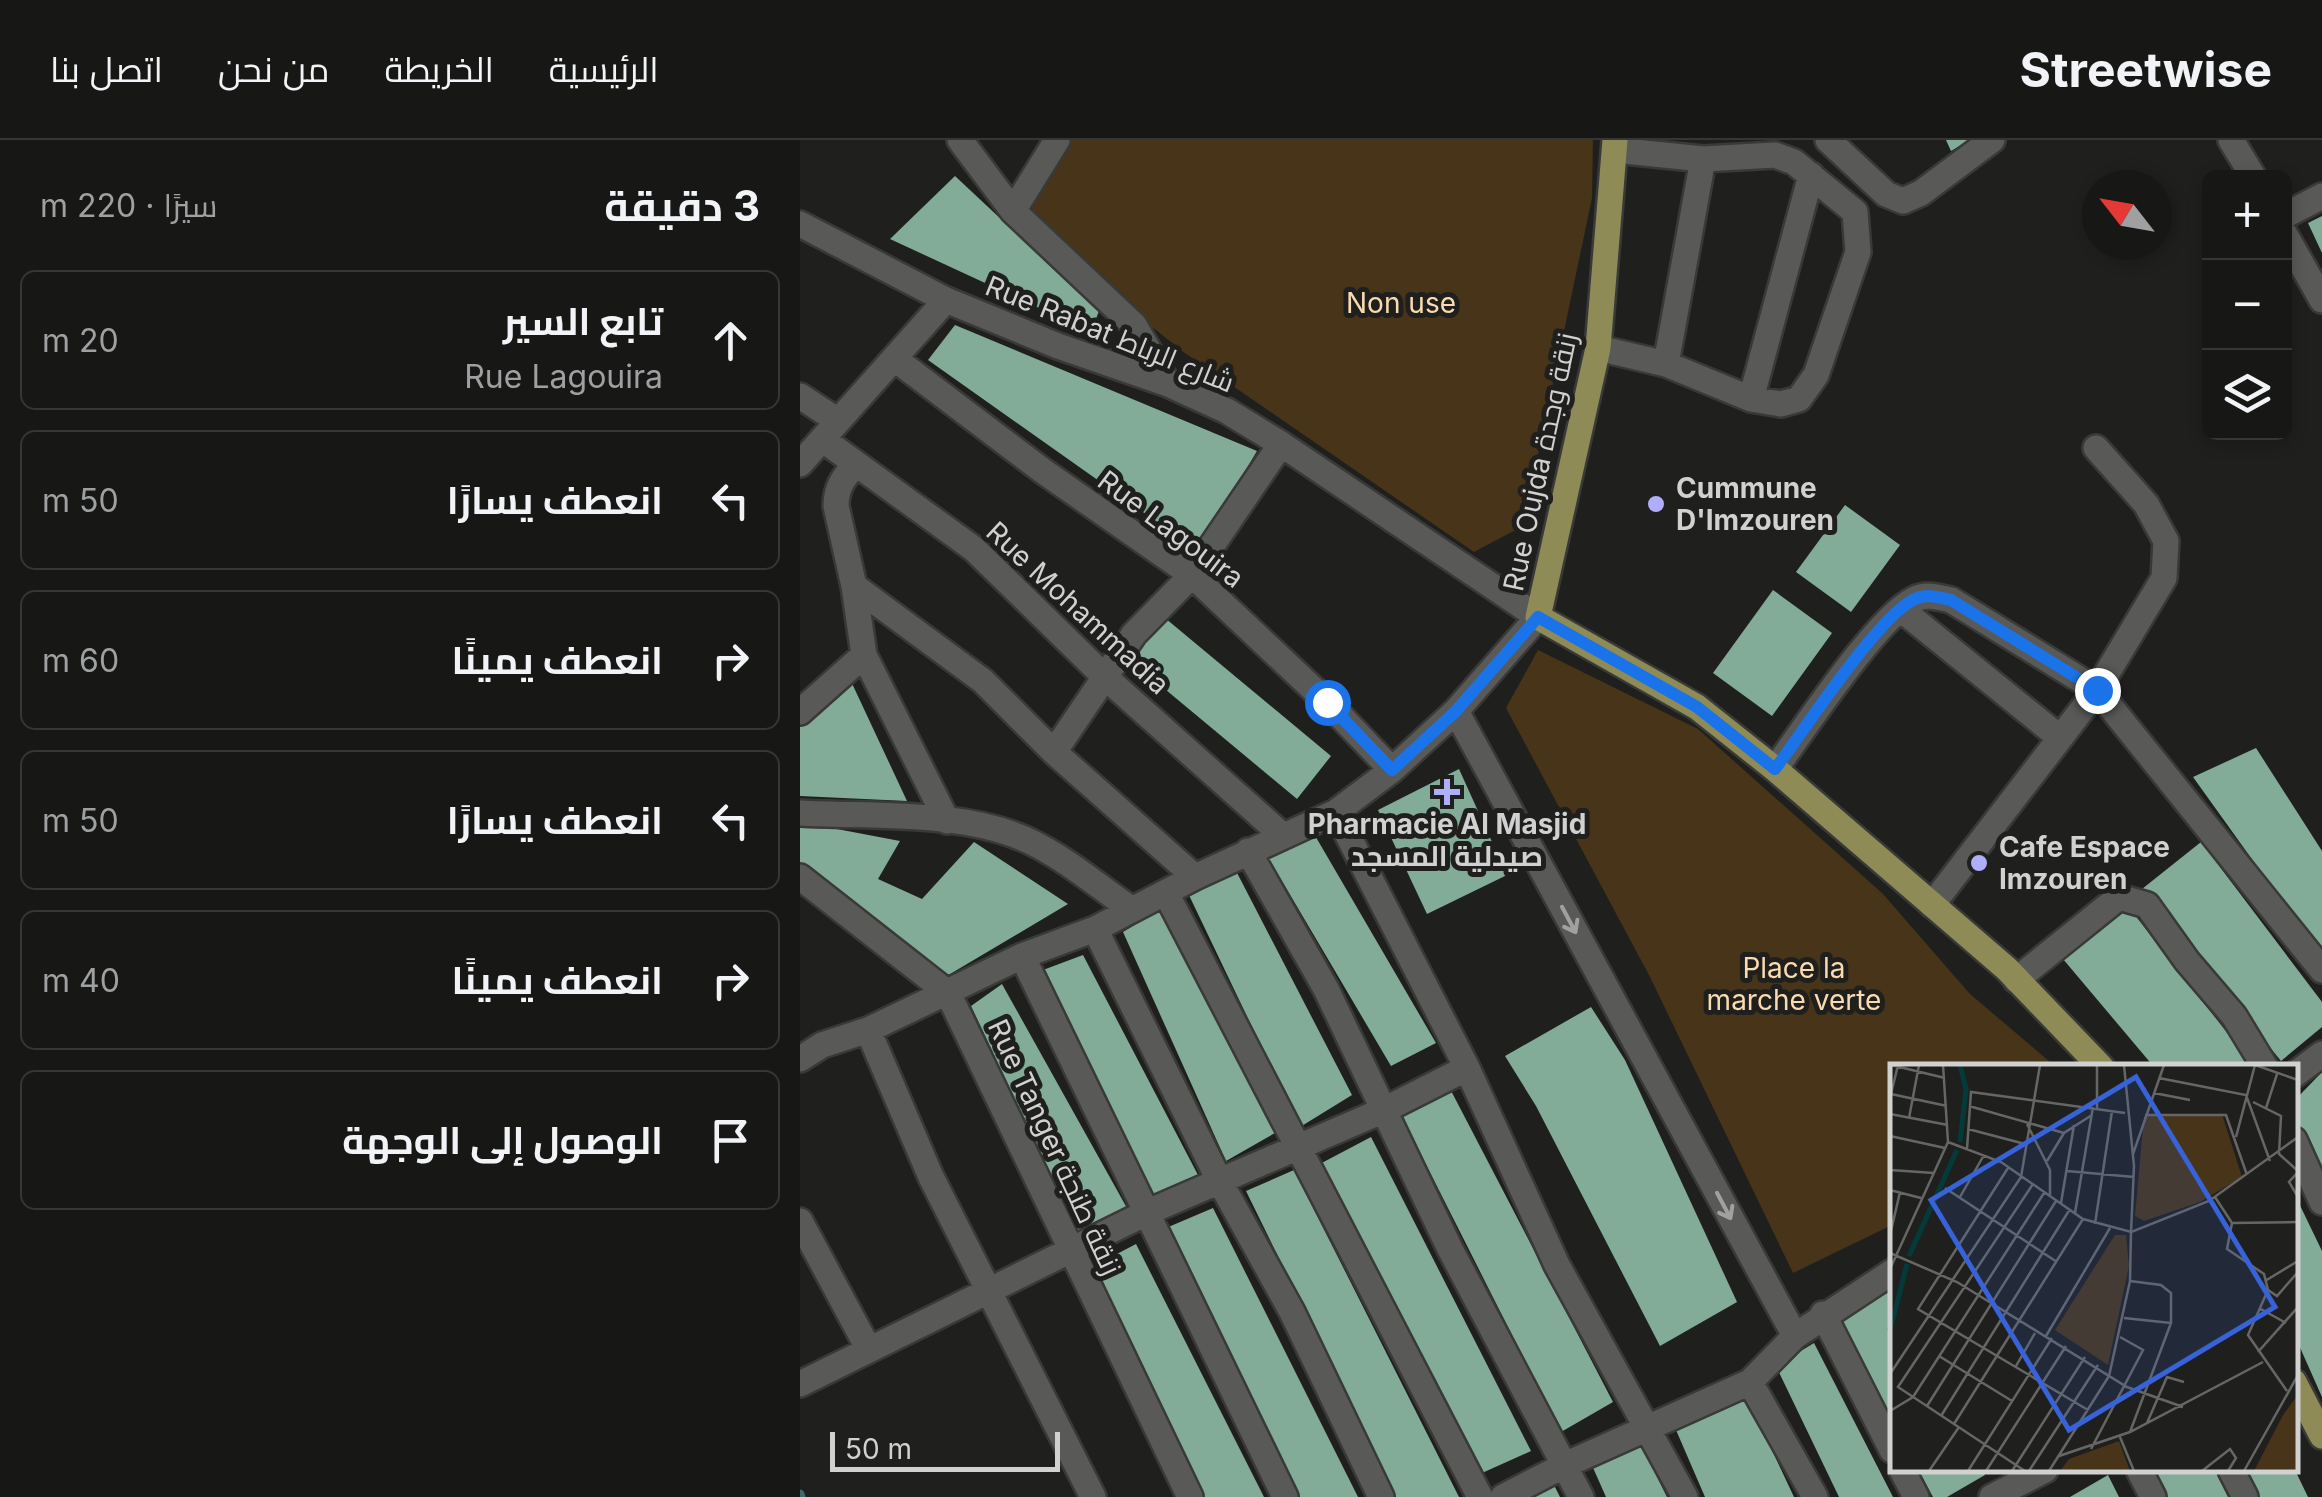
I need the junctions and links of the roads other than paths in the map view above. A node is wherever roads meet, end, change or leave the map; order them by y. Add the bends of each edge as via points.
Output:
1 (960, 140) edge
2 (1056, 140) edge
3 (1828, 140) edge
4 (1992, 140) edge
5 (2231, 140) edge
6 (1615, 145) edge
7 (1703, 159) junction
8 (2249, 170) edge
9 (1810, 175) junction
10 (2322, 196) edge
11 (1012, 211) junction
12 (2292, 212) edge
13 (800, 224) edge
14 (2292, 247) edge
15 (946, 300) junction
16 (2322, 300) edge
17 (1598, 348) junction
18 (894, 359) junction
19 (1666, 364) junction
20 (1168, 384) junction
21 (800, 396) edge
22 (1751, 399) junction
23 (830, 430) junction
24 (1281, 444) junction
25 (2096, 448) dead end
26 (800, 464) edge
27 (855, 465) junction
28 (1192, 575) junction
29 (854, 586) junction
30 (1902, 610) junction
31 (1538, 617) junction
32 (864, 655) junction
33 (1105, 677) junction
34 (2097, 690) junction
35 (1456, 711) junction
36 (800, 712) edge
37 (2058, 737) junction
38 (1054, 752) junction
39 (1775, 769) junction
40 (1392, 770) junction
41 (1336, 812) junction
42 (800, 813) edge
43 (947, 820) junction
44 (1282, 835) junction
45 (1248, 851) junction
46 (1195, 877) junction
47 (800, 878) edge
48 (1166, 893) junction
49 (1932, 905) junction
50 (1132, 909) junction
51 (1095, 929) junction
52 (1022, 956) junction
53 (2322, 970) edge
54 (2016, 980) junction
55 (948, 993) junction
56 (868, 1030) junction
57 (2322, 1054) edge
58 (800, 1059) edge
59 (2098, 1064) edge
60 (2264, 1064) edge
61 (1468, 1068) junction
62 (2297, 1073) edge
63 (1384, 1110) junction
64 (1296, 1146) junction
65 (2297, 1147) edge
66 (1218, 1180) junction
67 (2322, 1202) edge
68 (1148, 1212) junction
69 (800, 1222) edge
70 (1070, 1249) junction
71 (1890, 1273) edge
72 (988, 1290) junction
73 (1823, 1314) junction
74 (1794, 1336) junction
75 (868, 1348) junction
76 (1750, 1382) junction
77 (800, 1384) edge
78 (2297, 1388) edge
79 (1646, 1429) junction
80 (2322, 1436) edge
81 (1890, 1446) edge
82 (1566, 1465) junction
83 (1903, 1472) edge
84 (1988, 1472) edge
85 (2041, 1472) edge
86 (2140, 1472) edge
87 (2233, 1472) edge
88 (1996, 1496) edge
89 (1093, 1497) edge
90 (1190, 1497) edge
91 (1285, 1497) edge
92 (1381, 1497) edge
93 (1480, 1497) edge
94 (1503, 1497) edge
95 (1580, 1497) edge
96 (1684, 1497) edge
97 (1815, 1497) edge
98 (1916, 1497) edge
99 (2153, 1497) edge
100 (2245, 1497) edge

1 - 11 street
2 - 11 street
3 - 4 street via 1886,194 1903,201
5 - 8 street
6 - 7 street
6 - 17 main road, Rue Oujda زنقة وجدة
7 - 9 street via 1775,155
7 - 19 street
9 - 22 street
9 - 22 street via 1855,212 1858,252 1816,375 1799,398 1782,404
10 - 12 street
11 - 20 street via 1134,325
13 - 15 street, Rue Rabat شارع الرباط
14 - 16 street
15 - 18 street
15 - 20 street, Rue Rabat شارع الرباط
17 - 19 street
17 - 31 main road, Rue Oujda زنقة وجدة
18 - 23 street
18 - 28 street, Rue Lagouira
19 - 22 street
20 - 24 street, Rue Rabat شارع الرباط
21 - 23 street, Rue Mohammadia
23 - 26 street
23 - 27 street, Rue Mohammadia
24 - 28 street
24 - 31 street, Rue Rabat شارع الرباط
25 - 34 street via 2146,504 2166,541 2164,578
27 - 29 street via 836,494
27 - 33 street, Rue Mohammadia via 974,549
28 - 33 street via 1134,634
28 - 40 street, Rue Lagouira
29 - 32 street
29 - 38 street via 982,681
30 - 34 street via 1929,595 1951,600
30 - 37 street
30 - 39 street via 1880,629
31 - 35 street
31 - 39 main road via 1697,707
32 - 36 street
32 - 43 street
33 - 38 street
33 - 44 street, Rue Mohammadia
34 - 37 street
34 - 53 street
35 - 40 street
35 -> 74 street
37 - 49 street
38 - 46 street
39 - 49 main road
40 - 41 street
41 - 44 street
41 - 61 street
42 - 43 street
43 - 50 street via 1028,840
44 - 45 street
45 - 46 street
45 - 63 street
46 - 48 street
47 - 55 street, Rue Tanger زنقة طنجة
48 - 50 street
48 - 64 street
49 - 54 main road
50 - 51 street
51 - 52 street
51 - 66 street
52 - 55 street
52 - 68 street
54 - 59 main road
54 - 60 street via 2119,897 2147,904
55 - 56 street
55 - 70 street, Rue Tanger زنقة طنجة
56 - 58 street
56 - 72 street
57 - 62 street
61 - 63 street
61 - 79 street via 1557,1265
63 - 64 street
63 - 82 street
64 - 66 street
64 - 93 street
65 - 67 street
66 - 68 street
66 - 92 street via 1292,1312
68 - 70 street
68 - 91 street
69 - 75 street
70 - 72 street
70 - 90 street, Rue Tanger زنقة طنجة
71 - 73 street
72 - 75 street
72 - 89 street
73 - 74 street
73 - 81 street
74 - 76 street
75 - 77 street
76 - 79 street
76 - 97 street
78 - 80 main road
79 - 82 street
79 - 96 street
82 - 94 street
82 - 95 street
83 - 98 street
84 - 88 street
85 - 88 street
86 - 99 street
87 - 100 street

